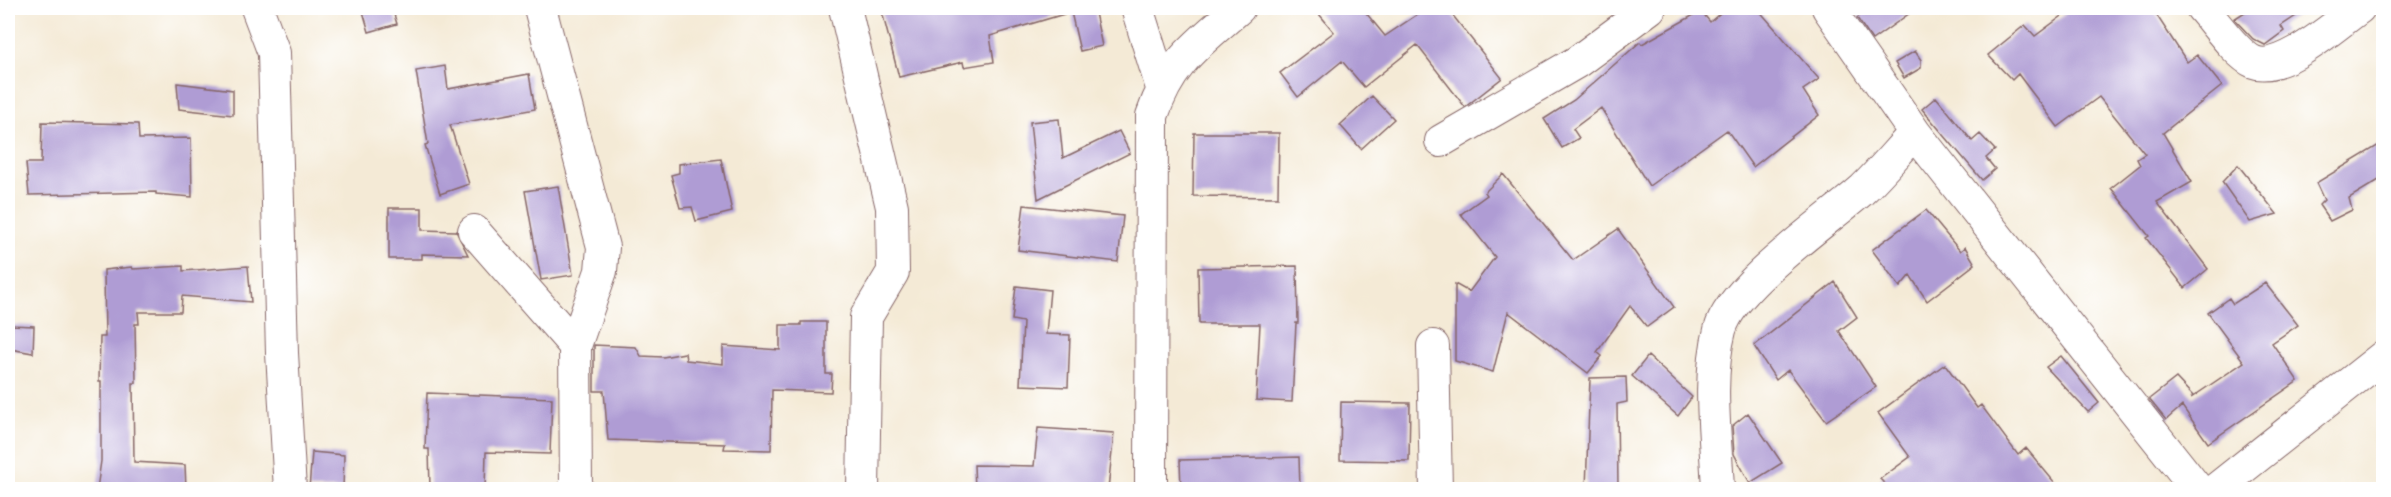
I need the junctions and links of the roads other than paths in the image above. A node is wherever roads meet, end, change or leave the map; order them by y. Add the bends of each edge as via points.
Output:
1 (256, 8) edge
2 (540, 8) edge
3 (845, 8) edge
4 (1137, 8) edge
5 (1239, 8) edge
6 (1650, 8) edge
7 (1828, 8) edge
8 (2202, 8) edge
9 (2359, 8) edge
10 (1162, 88) junction
11 (1915, 133) junction
12 (1441, 141) dead end
13 (474, 231) dead end
14 (575, 346) junction
15 (1433, 346) dead end
16 (2384, 356) edge
17 (290, 489) edge
18 (576, 489) edge
19 (863, 489) edge
20 (1151, 489) edge
21 (1436, 489) edge
22 (1718, 489) edge
23 (2198, 489) edge
24 (2215, 489) edge

1 - 17 street via 274,53
2 - 14 street via 603,247 601,271
3 - 19 street via 892,207 893,272 866,317
4 - 10 street
5 - 10 street via 1184,56
6 - 12 street via 1577,62
7 - 11 street
8 - 9 street via 2254,62 2272,63 2286,59
10 - 20 street via 1152,116
11 - 22 street via 1864,188 1733,302 1720,329 1714,373
11 - 23 street
13 - 14 street
14 - 18 street
15 - 21 street
16 - 24 street

